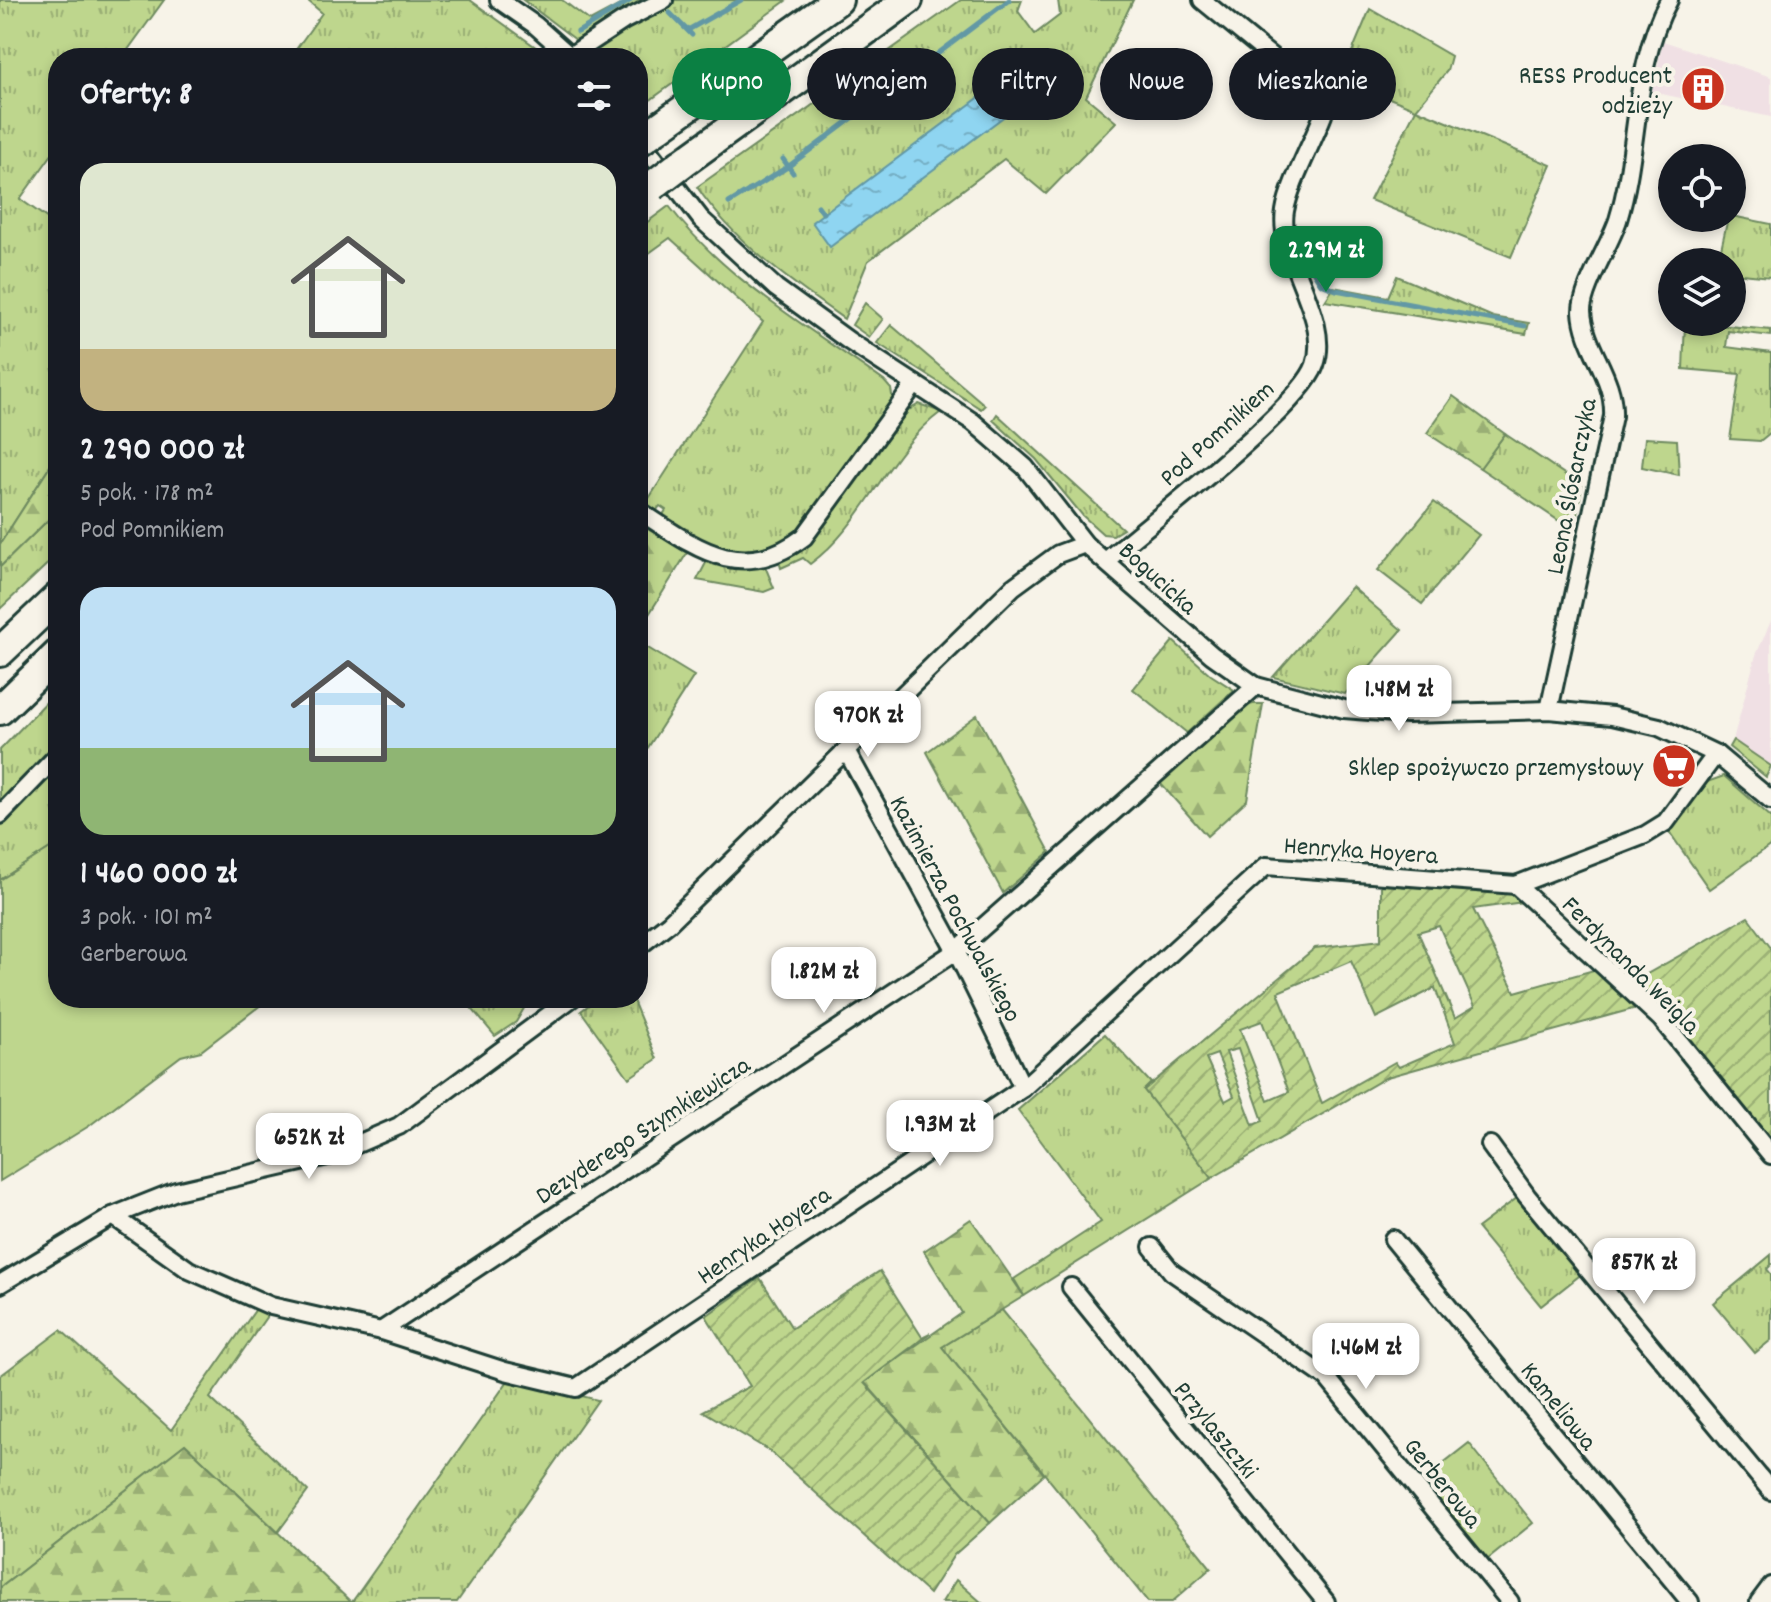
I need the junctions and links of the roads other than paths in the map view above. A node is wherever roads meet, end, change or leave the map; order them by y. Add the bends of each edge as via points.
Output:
1 (499, 0) edge
2 (664, 0) edge
3 (838, 0) edge
4 (908, 0) edge
5 (1202, 0) edge
6 (1669, 0) edge
7 (560, 48) edge
8 (584, 48) edge
9 (648, 133) edge
10 (648, 142) edge
11 (648, 188) edge
12 (915, 384) junction
13 (648, 516) edge
14 (1085, 544) junction
15 (1107, 560) junction
16 (48, 606) edge
17 (0, 652) edge
18 (48, 664) edge
19 (1256, 686) junction
20 (0, 710) edge
21 (1549, 710) junction
22 (847, 752) junction
23 (1716, 754) junction
24 (48, 765) edge
25 (1771, 800) edge
26 (0, 815) edge
27 (1516, 885) junction
28 (648, 939) edge
29 (956, 951) junction
30 (558, 1008) edge
31 (1023, 1088) junction
32 (1490, 1145) dead end
33 (1771, 1155) edge
34 (113, 1216) junction
35 (1393, 1239) dead end
36 (1152, 1247) dead end
37 (0, 1284) edge
38 (1071, 1287) dead end
39 (381, 1331) junction
40 (1771, 1491) edge
41 (1771, 1586) edge
42 (1326, 1602) edge
43 (1510, 1602) edge
44 (1690, 1602) edge
45 (1759, 1602) edge

1 - 7 street
2 - 8 street
3 - 9 highway
4 - 11 highway, bridge
5 - 15 street, Pod Pomnikiem via 1311,89 1323,115 1285,212 1286,235 1316,335 1315,365 1289,403
6 - 21 street, Leona Ślósarczyka via 1651,43 1619,218 1584,300 1583,317 1609,381 1613,416
10 - 12 street, Bogucicka via 701,219 776,288
12 - 13 street via 804,537 787,550 763,558 722,558
12 - 14 street, Bogucicka via 973,422 1025,467
14 - 15 street, Bogucicka
14 - 22 street via 1058,554 1013,587
15 - 19 street, Bogucicka via 1212,655
16 - 17 highway
18 - 20 highway
19 - 21 street, Bogucicka via 1344,709 1407,714
19 - 29 street, Dezyderego Szymkiewicza
21 - 23 street, Bogucicka via 1659,727
22 - 28 street
22 - 29 street, Kazimierza Pochwalskiego
23 - 25 street, Bogucicka
23 - 27 street, Henryka Hoyera via 1666,822
24 - 26 street
27 - 31 street, Henryka Hoyera via 1266,866
27 - 33 street, Ferdynanda Weigla via 1661,1019
29 - 31 street, Kazimierza Pochwalskiego
29 - 39 street, Dezyderego Szymkiewicza
30 - 34 street via 399,1126 332,1155 176,1191
31 - 39 street, Henryka Hoyera via 576,1388
32 - 40 street
34 - 37 street
34 - 39 street, Henryka Hoyera via 189,1270 271,1306
35 - 44 street, Kameliowa
36 - 43 street, Gerberowa via 1172,1272 1327,1378
38 - 42 street, Przylaszczki
41 - 45 street

